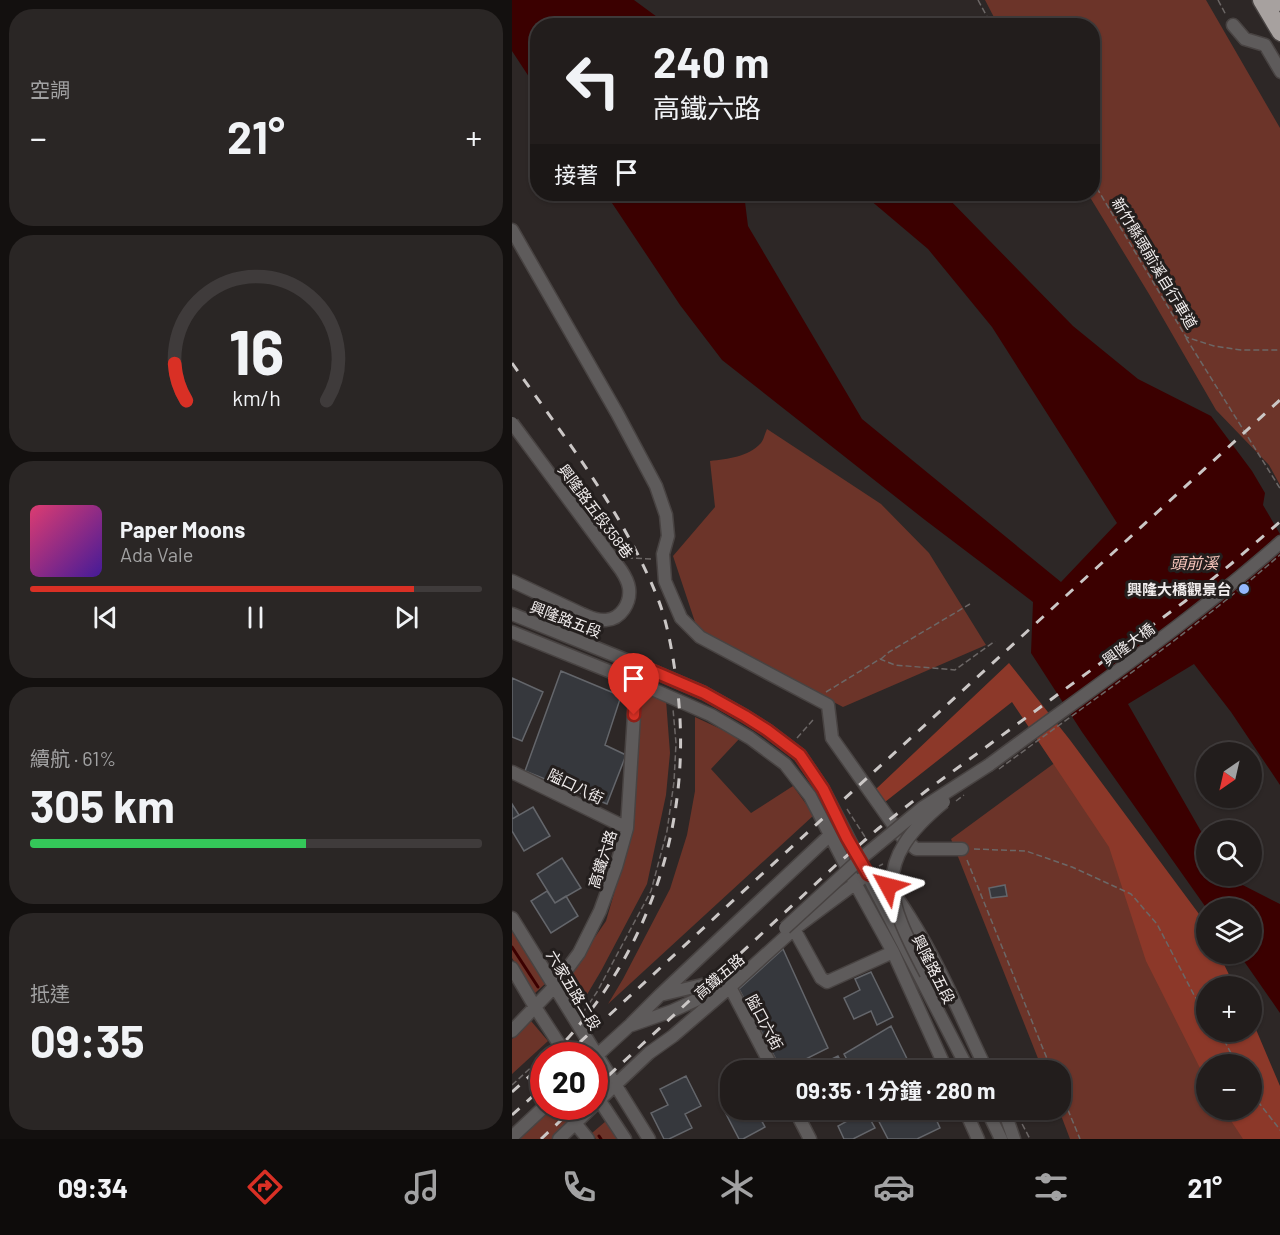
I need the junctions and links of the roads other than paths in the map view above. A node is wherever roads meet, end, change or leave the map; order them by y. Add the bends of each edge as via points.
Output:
1 (1262, 0) edge
2 (1233, 26) road end
3 (1280, 32) edge
4 (1280, 72) edge
5 (512, 230) edge
6 (512, 423) edge
7 (1280, 542) edge
8 (512, 581) edge
9 (512, 614) edge
10 (512, 632) edge
11 (641, 666) junction
12 (636, 682) junction
13 (992, 769) junction
14 (512, 772) edge
15 (627, 828) junction
16 (830, 835) junction
17 (962, 849) road end
18 (868, 874) junction
19 (855, 883) junction
20 (512, 918) edge
21 (789, 929) junction
22 (893, 952) junction
23 (512, 968) edge
24 (731, 982) junction
25 (554, 987) junction
26 (660, 995) junction
27 (534, 1007) junction
28 (629, 1026) junction
29 (512, 1031) edge
30 (558, 1042) edge
31 (587, 1042) edge
32 (608, 1045) edge
33 (769, 1060) edge
34 (942, 1060) edge
35 (963, 1060) edge
36 (970, 1060) edge
37 (982, 1060) edge
38 (608, 1074) edge
39 (616, 1085) junction
40 (608, 1091) edge
41 (608, 1117) edge
42 (530, 1120) edge
43 (578, 1120) edge
44 (800, 1120) edge
45 (969, 1120) edge
46 (992, 1120) edge
47 (1000, 1120) edge
48 (1007, 1120) edge
49 (575, 1123) junction
50 (512, 1137) edge
51 (559, 1139) edge
52 (588, 1139) edge
53 (625, 1139) edge
54 (649, 1139) edge
55 (810, 1139) edge
56 (978, 1139) edge
57 (1001, 1139) edge
58 (1008, 1139) edge
59 (1014, 1139) edge

1 - 3 highway
2 - 4 street via 1245,39 1265,45
5 - 17 street via 656,486 667,525 665,581 681,618 700,637 828,705 832,738 902,837 916,849
6 - 8 street, 興隆路五段358巷, bridge via 622,570 629,599 615,618 595,619
7 - 13 street, 興隆大橋 via 1241,577
9 - 11 street, 興隆路五段
10 - 12 street, 興隆路五段
11 - 12 street, 高鐵六路
11 - 18 street, 興隆路五段 via 704,693 767,730 800,755 823,789
12 - 15 street, 高鐵六路
12 - 16 street, 興隆路五段 via 711,715 785,764 810,796
13 - 21 street, 興隆大橋, bridge via 922,808 858,861
13 - 36 street, 興隆大橋, bridge via 916,827 898,853 892,882 898,917
14 - 15 street, 隘口八街
15 - 25 street, 高鐵六路 via 600,910 579,953
16 - 19 street, 興隆路五段
16 - 26 street
18 - 19 street
18 - 35 street, 興隆路五段
18 - 37 street via 888,886 917,928
19 - 21 street
19 - 22 street, 興隆路五段
20 - 25 street, 六家五路二段
21 - 22 street via 827,982
21 - 24 street, 興隆大橋
22 - 34 street, 興隆路五段
23 - 27 street
24 - 26 street
24 - 28 street, 高鐵五路
24 - 33 street, 隘口六街
24 - 39 street, 高鐵五路
25 - 27 street, 高鐵六路
25 - 31 street, 六家五路二段
26 - 28 street
27 - 29 street, 高鐵六路
27 - 30 street
28 - 32 street, 高鐵五路
38 - 39 street, 六家五路二段
39 - 40 street, 高鐵五路
39 - 54 street, 六家五路二段
41 - 53 street
42 - 50 street
43 - 49 street, 高鐵五路
44 - 55 street
45 - 56 street
46 - 57 street
47 - 58 street
48 - 59 street
49 - 51 street, 高鐵五路
49 - 52 street

